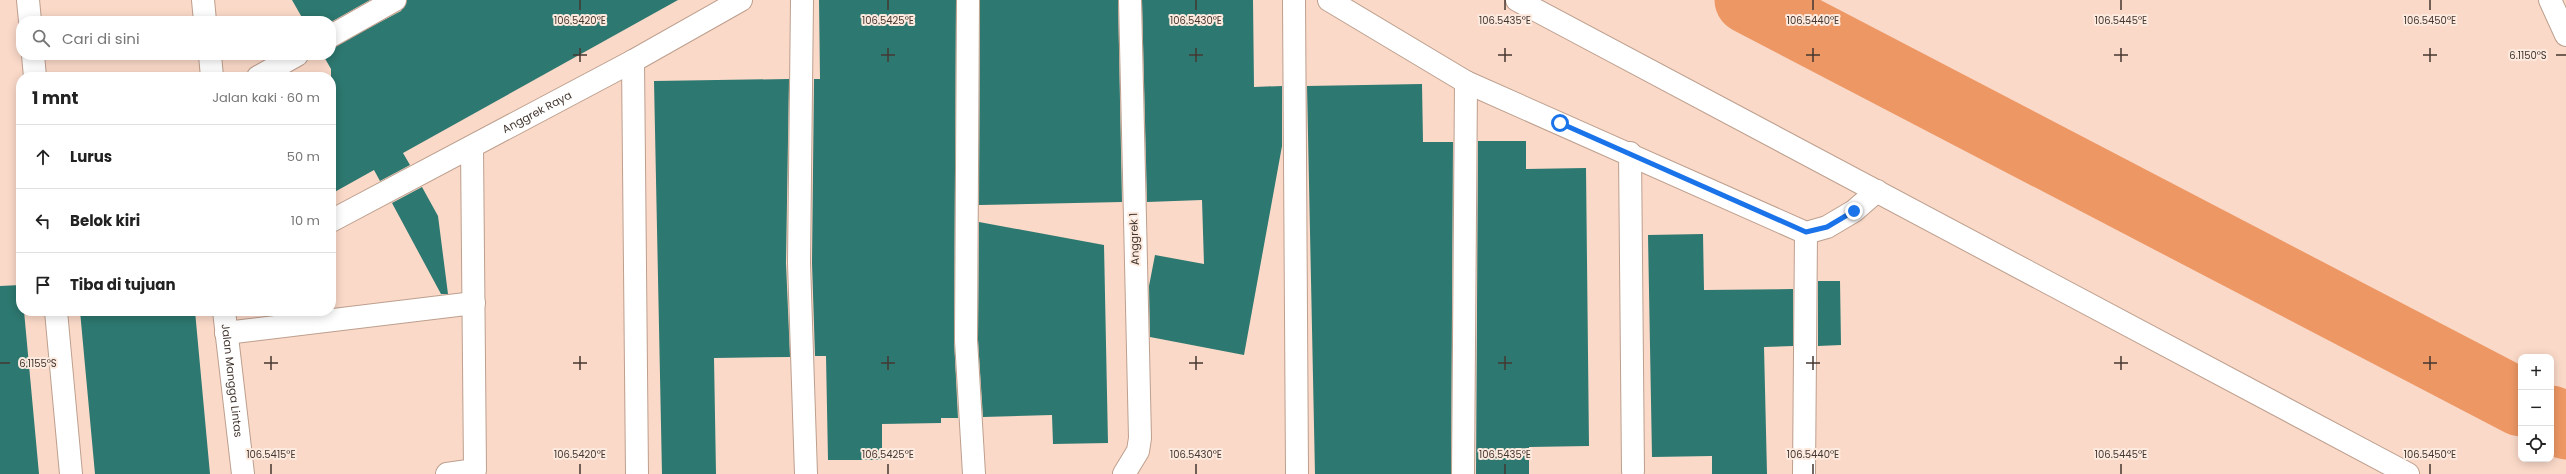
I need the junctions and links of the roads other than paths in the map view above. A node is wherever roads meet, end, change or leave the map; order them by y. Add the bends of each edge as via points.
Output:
1 (28, 0) edge
2 (203, 0) edge
3 (395, 0) edge
4 (741, 0) edge
5 (802, 0) edge
6 (968, 0) edge
7 (1130, 0) edge
8 (1294, 0) edge
9 (1329, 0) edge
10 (1517, 0) edge
11 (2550, 0) edge
12 (30, 16) edge
13 (205, 16) edge
14 (336, 33) edge
15 (2566, 35) edge
16 (33, 60) edge
17 (210, 60) edge
18 (288, 60) edge
19 (633, 61) junction
20 (35, 72) edge
21 (212, 72) edge
22 (267, 72) edge
23 (1466, 82) junction
24 (472, 148) junction
25 (1630, 153) junction
26 (1874, 193) junction
27 (336, 218) edge
28 (1806, 232) junction
29 (474, 303) junction
30 (56, 316) edge
31 (224, 316) edge
32 (226, 333) junction
33 (1633, 471) dead end
34 (71, 474) edge
35 (243, 474) edge
36 (447, 474) edge
37 (637, 474) edge
38 (806, 474) edge
39 (974, 474) edge
40 (1124, 474) edge
41 (1297, 474) edge
42 (1463, 474) edge
43 (1804, 474) edge
44 (2408, 474) edge

1 - 12 street
2 - 13 street
3 - 14 street
4 - 19 street, Anggrek Raya
5 - 38 street via 799,263
6 - 39 street via 966,340
7 - 40 street, Anggrek 1 via 1140,438 1138,451
8 - 41 street
9 - 23 street
10 - 26 street
11 - 15 street
16 - 20 street
17 - 21 street
18 - 22 street
19 - 24 street, Anggrek Raya
19 - 37 street
23 - 25 street
23 - 42 street
24 - 27 street, Anggrek Raya
24 - 29 street
25 - 28 street
25 - 33 street
26 - 28 street via 1854,211 1827,227
26 - 44 street
28 - 43 street
29 - 32 street
29 - 36 street via 475,470
30 - 34 street
31 - 32 street, Jalan Mangga Lintas
32 - 35 street, Jalan Mangga Lintas

